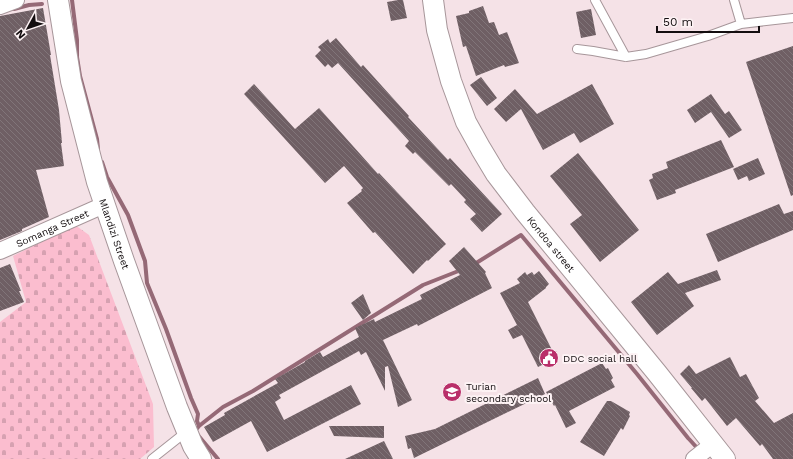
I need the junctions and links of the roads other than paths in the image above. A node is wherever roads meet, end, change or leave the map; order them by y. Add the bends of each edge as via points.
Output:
1 (16, 0) edge
2 (58, 0) edge
3 (433, 0) edge
4 (595, 0) edge
5 (734, 0) edge
6 (0, 6) edge
7 (793, 18) edge
8 (741, 24) junction
9 (577, 49) dead end
10 (626, 57) junction
11 (104, 205) junction
12 (0, 251) edge
13 (187, 431) junction
14 (713, 444) junction
15 (152, 459) edge
16 (201, 459) edge
17 (694, 459) edge
18 (725, 459) edge

1 - 6 street
2 - 11 street, Mlandizi Street via 71,81
3 - 14 street, Kondoa street via 437,30 451,81 466,122 496,174
4 - 10 lane
5 - 8 lane
7 - 8 lane
8 - 10 lane via 646,54
9 - 10 lane
11 - 12 street, Somanga Street
11 - 13 street, Mlandizi Street
13 - 15 lane
13 - 16 street, Mlandizi Street
14 - 17 street
14 - 18 street, Kondoa street

